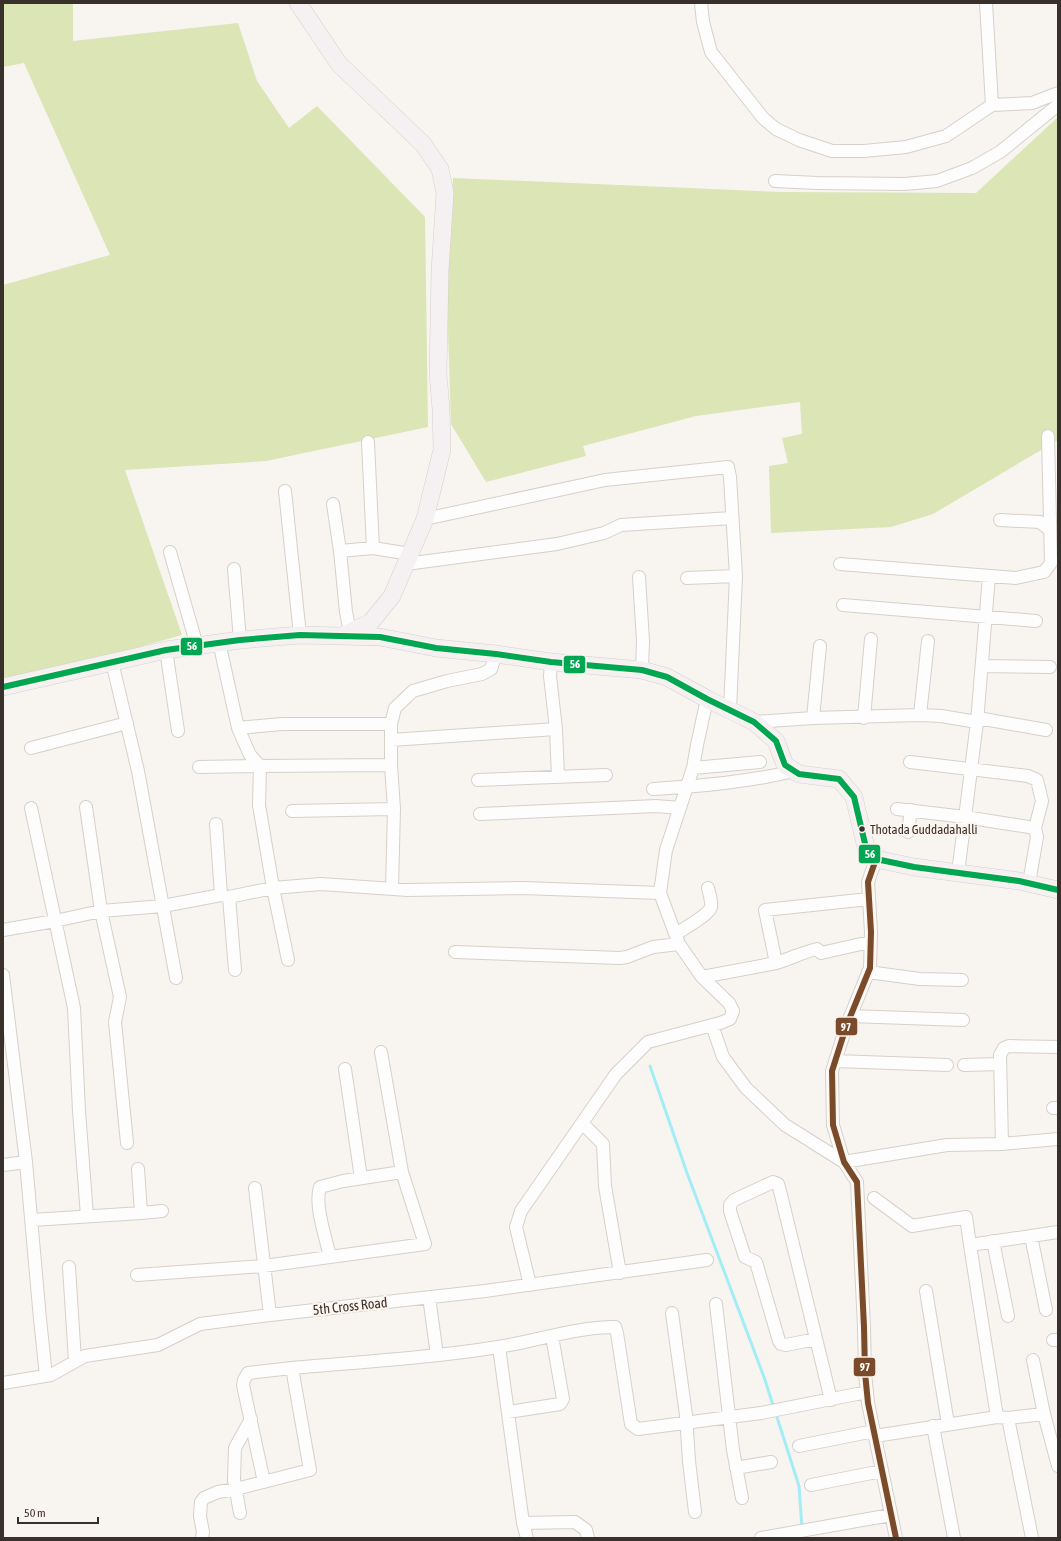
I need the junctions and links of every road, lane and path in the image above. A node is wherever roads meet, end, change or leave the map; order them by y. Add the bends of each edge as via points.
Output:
1 (298, 3) edge
2 (701, 3) edge
3 (986, 3) edge
4 (1058, 93) edge
5 (992, 105) junction
6 (1058, 105) edge
7 (775, 181) dead end
8 (1048, 436) dead end
9 (368, 442) dead end
10 (285, 491) dead end
11 (1054, 500) edge
12 (332, 504) dead end
13 (732, 518) junction
14 (425, 519) junction
15 (1000, 520) dead end
16 (1050, 530) junction
17 (373, 548) junction
18 (170, 552) dead end
19 (340, 552) junction
20 (408, 559) junction
21 (840, 564) dead end
22 (234, 570) dead end
23 (736, 576) junction
24 (989, 576) junction
25 (639, 577) dead end
26 (687, 578) dead end
27 (843, 605) dead end
28 (986, 617) junction
29 (1036, 621) dead end
30 (346, 634) junction
31 (300, 635) junction
32 (871, 639) dead end
33 (240, 640) junction
34 (928, 641) dead end
35 (219, 642) junction
36 (197, 646) junction
37 (820, 646) dead end
38 (166, 650) junction
39 (496, 654) junction
40 (112, 662) junction
41 (551, 662) junction
42 (982, 666) junction
43 (1050, 667) dead end
44 (642, 670) junction
45 (3, 687) edge
46 (708, 699) junction
47 (730, 710) junction
48 (920, 715) junction
49 (813, 718) junction
50 (864, 718) junction
51 (978, 720) junction
52 (754, 722) junction
53 (127, 723) junction
54 (391, 724) junction
55 (238, 728) junction
56 (556, 729) junction
57 (1046, 730) dead end
58 (178, 731) dead end
59 (391, 740) junction
60 (31, 748) dead end
61 (760, 762) dead end
62 (910, 762) dead end
63 (392, 765) junction
64 (260, 766) junction
65 (199, 767) dead end
66 (693, 768) junction
67 (971, 768) junction
68 (794, 771) junction
69 (606, 775) dead end
70 (558, 777) junction
71 (478, 780) dead end
72 (686, 787) junction
73 (653, 789) dead end
74 (86, 807) dead end
75 (31, 808) dead end
76 (680, 808) junction
77 (394, 809) junction
78 (897, 809) dead end
79 (911, 810) junction
80 (292, 811) dead end
81 (480, 814) dead end
82 (965, 817) junction
83 (216, 824) dead end
84 (1035, 828) junction
85 (908, 832) dead end
86 (876, 859) junction
87 (958, 873) junction
88 (1029, 883) junction
89 (273, 888) junction
90 (392, 888) junction
91 (708, 888) dead end
92 (1058, 890) edge
93 (660, 893) junction
94 (225, 896) junction
95 (869, 899) junction
96 (163, 906) junction
97 (101, 910) junction
98 (55, 921) junction
99 (3, 930) edge
100 (678, 939) junction
101 (870, 942) junction
102 (455, 952) dead end
103 (288, 960) dead end
104 (776, 963) junction
105 (235, 970) dead end
106 (868, 972) junction
107 (3, 975) edge
108 (702, 977) junction
109 (176, 978) dead end
110 (962, 980) dead end
111 (850, 1016) junction
112 (963, 1020) dead end
113 (712, 1025) junction
114 (7, 1041) edge
115 (1058, 1047) edge
116 (381, 1052) dead end
117 (835, 1061) junction
118 (1000, 1064) junction
119 (947, 1065) dead end
120 (964, 1065) dead end
121 (345, 1069) dead end
122 (582, 1123) junction
123 (1058, 1139) edge
124 (127, 1143) dead end
125 (1002, 1144) junction
126 (26, 1162) junction
127 (844, 1162) junction
128 (3, 1165) edge
129 (138, 1169) dead end
130 (402, 1172) junction
131 (361, 1178) junction
132 (255, 1188) dead end
133 (874, 1198) dead end
134 (162, 1211) dead end
135 (141, 1213) junction
136 (87, 1216) junction
137 (32, 1220) junction
138 (1058, 1232) edge
139 (1031, 1236) junction
140 (993, 1242) junction
141 (970, 1245) junction
142 (330, 1257) junction
143 (707, 1260) dead end
144 (264, 1266) junction
145 (68, 1267) dead end
146 (620, 1273) junction
147 (137, 1275) dead end
148 (530, 1285) junction
149 (926, 1291) dead end
150 (429, 1297) junction
151 (716, 1304) dead end
152 (1046, 1310) dead end
153 (672, 1313) dead end
154 (270, 1315) junction
155 (1008, 1316) dead end
156 (552, 1336) junction
157 (816, 1339) junction
158 (499, 1347) junction
159 (437, 1355) junction
160 (1033, 1360) dead end
161 (75, 1361) junction
162 (292, 1368) junction
163 (46, 1376) junction
164 (3, 1383) edge
165 (867, 1392) junction
166 (831, 1400) junction
167 (508, 1412) junction
168 (1044, 1414) junction
169 (1003, 1417) junction
170 (730, 1418) junction
171 (251, 1419) junction
172 (686, 1423) junction
173 (948, 1424) junction
174 (933, 1426) junction
175 (874, 1433) junction
176 (799, 1446) dead end
177 (771, 1462) dead end
178 (1058, 1466) edge
179 (736, 1468) junction
180 (882, 1470) junction
181 (264, 1482) junction
182 (811, 1485) dead end
183 (236, 1489) junction
184 (742, 1498) dead end
185 (695, 1512) dead end
186 (240, 1513) dead end
187 (891, 1515) junction
188 (523, 1523) junction
189 (202, 1538) edge
190 (527, 1538) edge
191 (588, 1538) edge
192 (761, 1538) edge
193 (896, 1538) edge
194 (954, 1538) edge
195 (1032, 1538) edge

1 - 14 street via 339,64 423,144 440,169 445,193 438,374 442,450
2 - 5 street via 711,52 763,118 776,129 799,140 832,151 906,147 946,136
3 - 5 street
4 - 5 street via 1032,103
6 - 7 street via 1000,152 972,168 937,181 905,184
8 - 11 street
9 - 17 street
10 - 31 street
11 - 16 street
12 - 19 street
13 - 14 street via 728,467 605,480
13 - 20 street via 621,525 604,533 557,544
13 - 23 street
14 - 20 street
15 - 16 street via 1040,522
16 - 24 street via 1051,564 1044,572 1016,578
17 - 19 street
17 - 20 street
18 - 36 street
19 - 30 street
20 - 30 street via 392,596 371,622
21 - 24 street
22 - 33 street
23 - 26 street
23 - 47 street
24 - 28 street
25 - 44 street
27 - 28 street
28 - 29 street
28 - 42 street
30 - 31 street
30 - 39 street
31 - 33 street
32 - 50 street
33 - 35 street
34 - 48 street
35 - 36 street
35 - 55 street
36 - 38 street
37 - 49 street
38 - 40 street
38 - 58 street
39 - 41 street
39 - 54 street via 491,669 482,674 413,691 395,708
40 - 45 street
40 - 53 street
41 - 44 street
41 - 56 street via 550,676
42 - 43 street
42 - 51 street
44 - 46 street via 668,677
46 - 47 street
46 - 66 street
47 - 52 street
48 - 50 street
48 - 51 street
49 - 50 street
49 - 52 street
51 - 57 street
51 - 67 street
52 - 68 street via 776,741 785,765
53 - 60 street
53 - 96 street
54 - 55 street via 282,724
54 - 59 street
55 - 64 street via 250,755
56 - 59 street
56 - 70 street
59 - 63 street
61 - 66 street
62 - 67 street
63 - 64 street
63 - 77 street
64 - 65 street
64 - 89 street via 259,805
66 - 72 street
67 - 82 street
67 - 84 street via 1028,776 1037,780 1042,801
68 - 72 street via 768,777
68 - 86 street via 799,774 839,779 854,797 867,852
69 - 70 street
70 - 71 street
72 - 73 street
72 - 76 street
74 - 97 street
75 - 98 street
76 - 81 street via 656,806
76 - 93 street via 666,850
77 - 80 street
77 - 90 street
78 - 79 street
79 - 82 street
79 - 85 street
82 - 84 street
82 - 87 street
83 - 94 street
84 - 88 street via 1037,837
86 - 87 street
86 - 95 street via 868,882
87 - 88 street
88 - 92 street
89 - 90 street via 321,884
89 - 94 street
89 - 103 street
90 - 93 street via 523,888
91 - 100 street via 711,907
93 - 100 street
94 - 96 street
94 - 105 street
95 - 101 street
95 - 104 street via 765,910
96 - 97 street
96 - 109 street
97 - 98 street
97 - 124 street via 120,997 115,1022
98 - 99 street
98 - 136 street via 74,1008
100 - 102 street via 620,958
100 - 108 street
101 - 104 street via 821,953 818,949 803,952 799,956
101 - 106 street
104 - 108 street
106 - 110 street via 920,979
106 - 111 street
107 - 114 street
108 - 113 street via 729,1003 733,1011 730,1018
111 - 112 street
111 - 117 street
113 - 122 street via 648,1042 616,1074
113 - 127 street via 723,1057 746,1088 785,1125
114 - 126 street
115 - 118 street via 1009,1046 1001,1051
116 - 130 street
117 - 119 street
117 - 127 street via 832,1071 833,1125
118 - 120 street
118 - 125 street
121 - 131 street
122 - 146 street via 603,1144 605,1186
122 - 148 street via 521,1211 516,1227
123 - 125 street
125 - 127 street via 947,1145
126 - 128 street
126 - 137 street
127 - 165 street via 857,1182
129 - 135 street
130 - 131 street
130 - 142 street via 425,1244
131 - 142 street via 324,1185 317,1194
132 - 144 street
133 - 141 street via 912,1226 966,1217
134 - 135 street
135 - 136 street
136 - 137 street
137 - 163 street
138 - 139 street
139 - 140 street
139 - 152 street
140 - 141 street
140 - 155 street
141 - 169 street
142 - 144 street
143 - 146 street, 5th Cross Road
144 - 147 street
144 - 154 street
145 - 161 street
146 - 148 street, 5th Cross Road
148 - 150 street, 5th Cross Road
149 - 173 street
150 - 154 street, 5th Cross Road
150 - 159 street
151 - 170 street
153 - 172 street
154 - 161 street, 5th Cross Road via 200,1324 158,1345 85,1356
156 - 158 street
156 - 167 street via 563,1399 560,1404
156 - 172 street via 615,1327 631,1424 638,1429
157 - 157 street via 780,1191 778,1184 773,1182 734,1200 730,1205 730,1211 746,1257 756,1262 781,1344
157 - 166 street
158 - 159 street
158 - 167 street
159 - 162 street
160 - 168 street
161 - 163 street, 5th Cross Road
162 - 171 street via 248,1373 243,1385
162 - 181 street via 310,1470
163 - 164 street, 5th Cross Road
165 - 166 street
165 - 175 street
166 - 170 street
167 - 188 street
168 - 169 street
168 - 178 street
169 - 173 street
169 - 195 street
170 - 172 street
170 - 179 street
171 - 181 street
171 - 183 street via 235,1448
172 - 185 street
173 - 174 street
174 - 175 street
174 - 194 street
175 - 176 street
175 - 180 street
177 - 179 street
179 - 184 street
180 - 182 street
180 - 187 street
181 - 183 street
183 - 186 street
183 - 189 street via 218,1492 201,1502
187 - 192 street
187 - 193 street
188 - 190 street
188 - 191 street via 575,1522 586,1530

